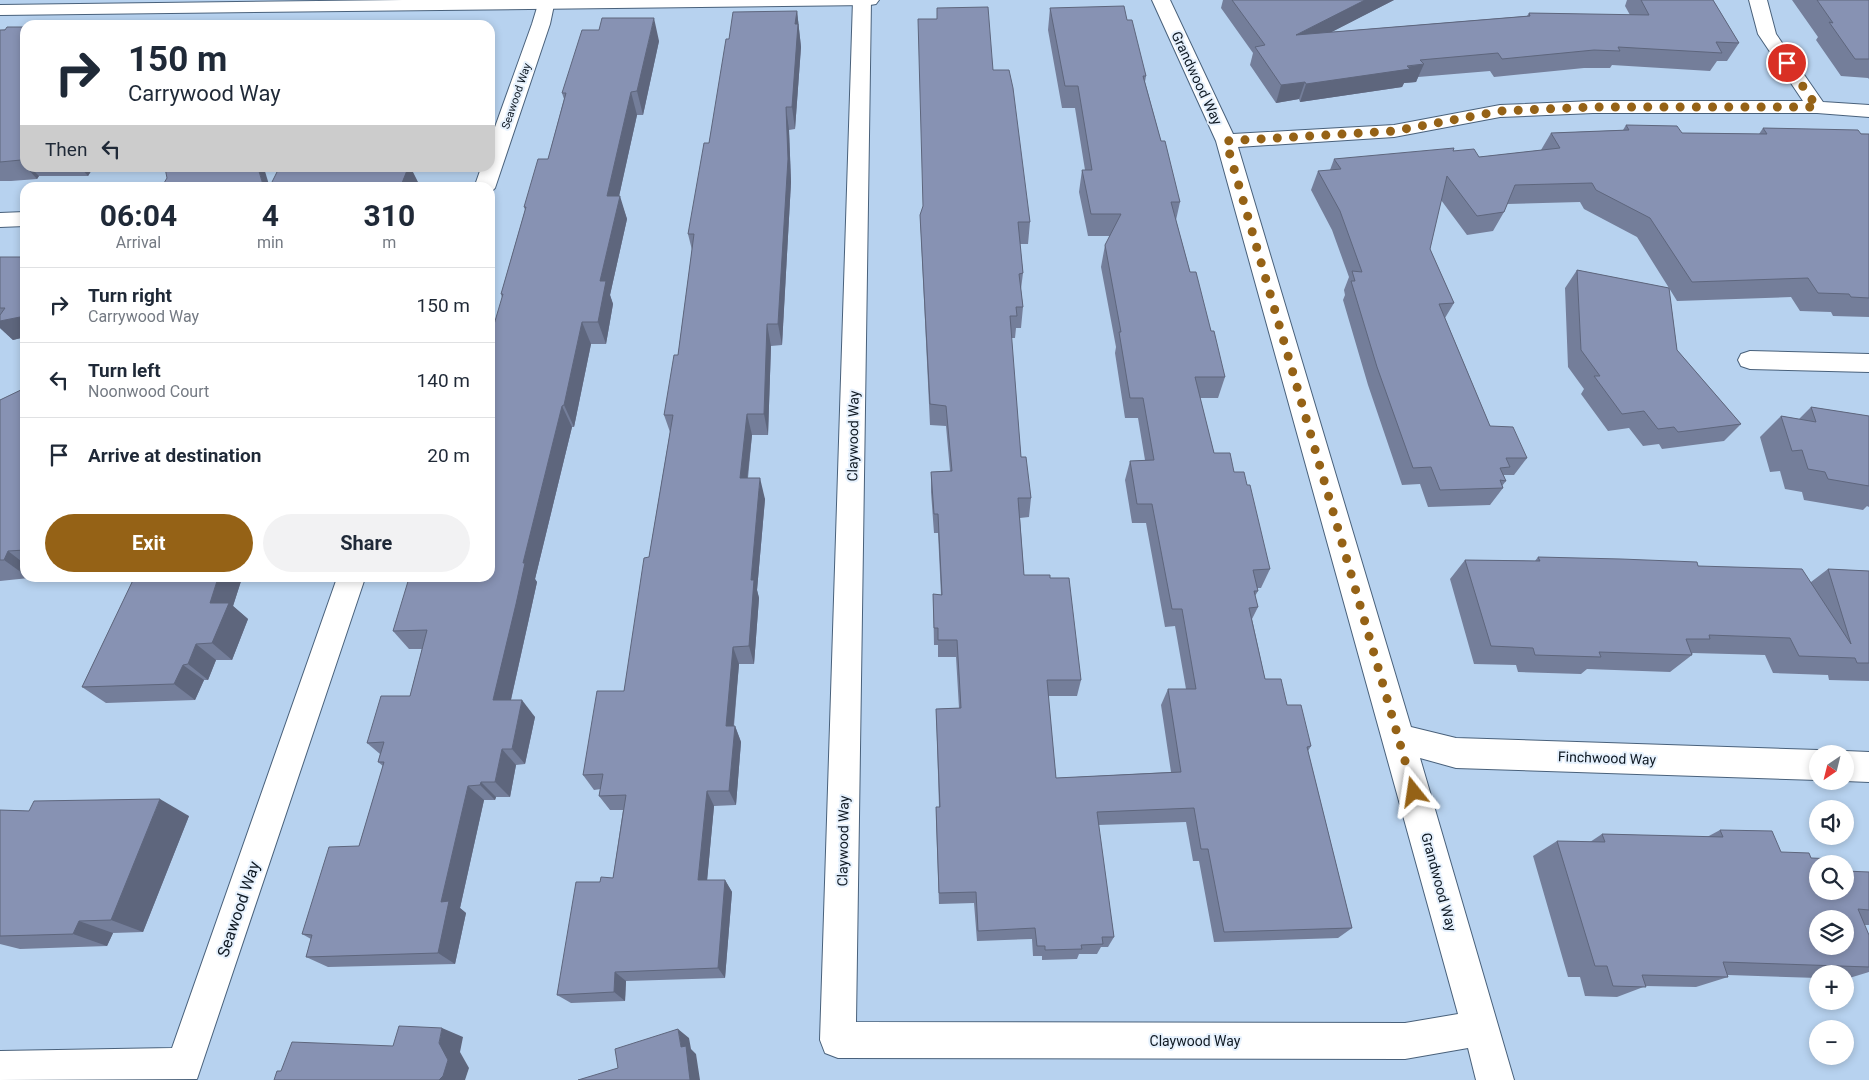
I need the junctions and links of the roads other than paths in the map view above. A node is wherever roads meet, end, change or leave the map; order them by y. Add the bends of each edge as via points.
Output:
1 (862, 0) edge
2 (870, 0) edge
3 (1161, 0) edge
4 (1758, 0) edge
5 (545, 5) junction
6 (0, 10) edge
7 (1817, 107) junction
8 (1869, 111) edge
9 (1226, 141) junction
10 (495, 156) edge
11 (20, 219) edge
12 (0, 220) edge
13 (1750, 360) dead end
14 (1869, 364) edge
15 (350, 582) edge
16 (1399, 738) junction
17 (1809, 765) edge
18 (1854, 766) edge
19 (1869, 767) edge
20 (1480, 1028) junction
21 (0, 1069) edge
22 (1495, 1080) edge

1 - 2 street
1 - 5 street
1 - 20 street, Claywood Way via 838,1040 1405,1041
3 - 9 street, Grandwood Way
4 - 7 street via 1768,34
5 - 6 street
5 - 10 street, Seawood Way
7 - 8 street
7 - 9 street via 1593,107 1500,111 1394,131
9 - 16 street, Grandwood Way
11 - 12 street
13 - 14 street
15 - 21 street, Seawood Way via 184,1066
16 - 17 street, Finchwood Way via 1456,753
16 - 20 street, Grandwood Way
18 - 19 street
20 - 22 street, Grandwood Way

